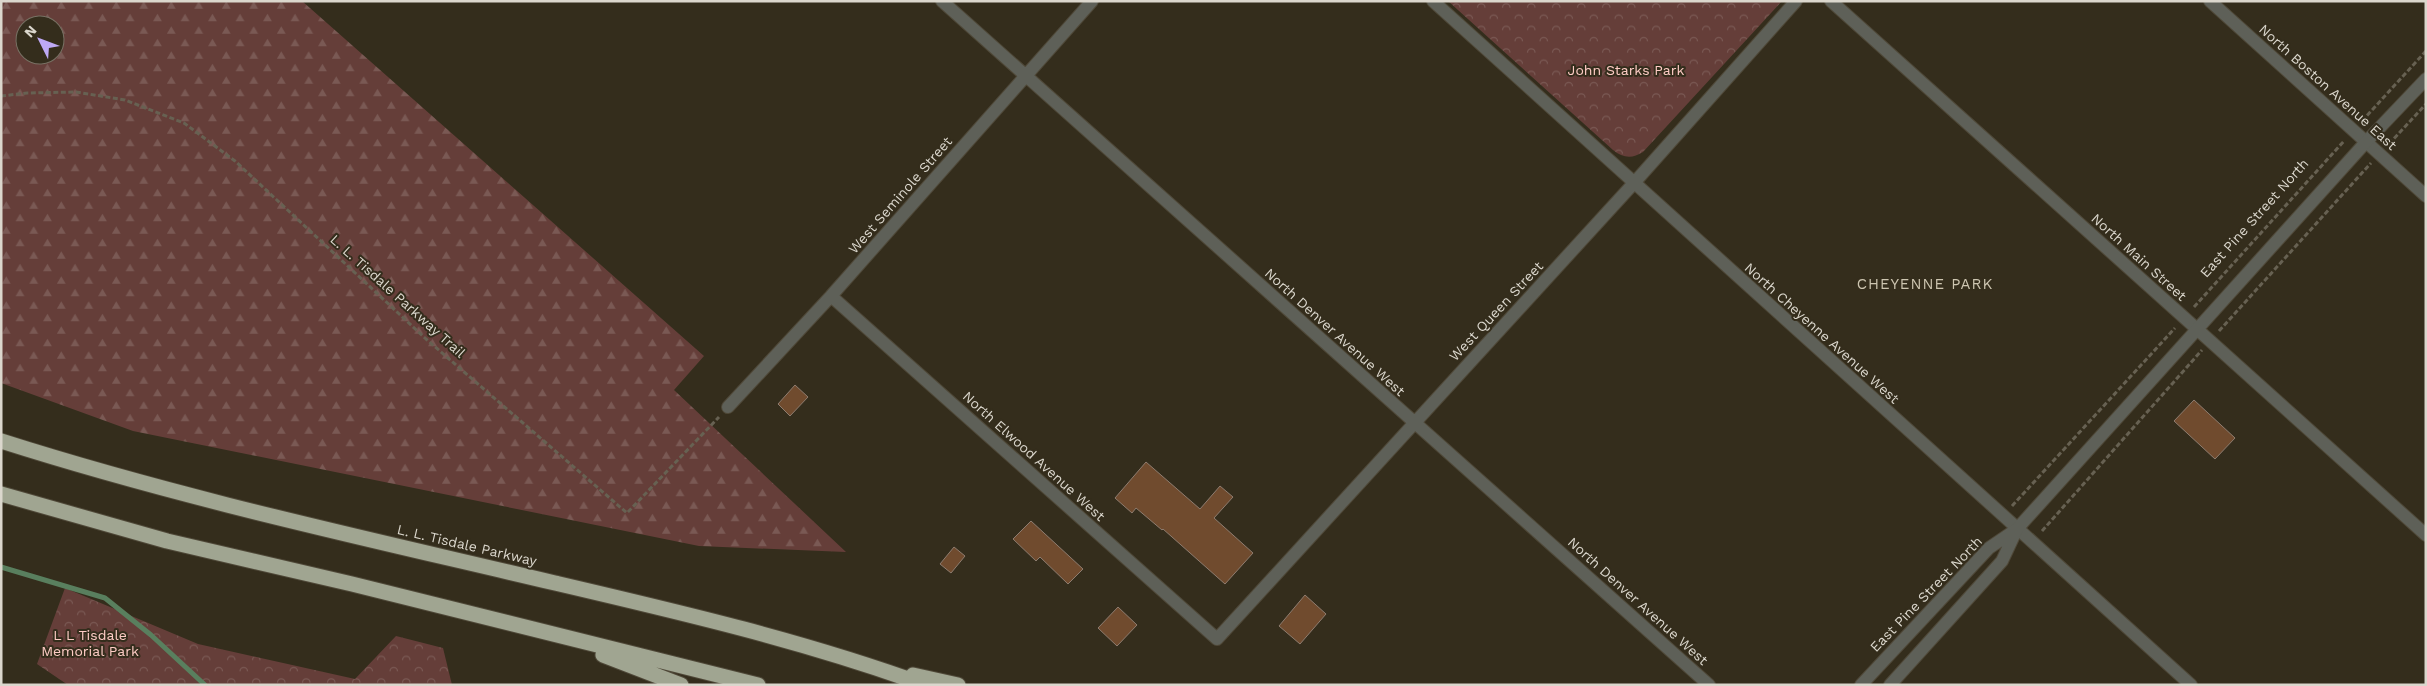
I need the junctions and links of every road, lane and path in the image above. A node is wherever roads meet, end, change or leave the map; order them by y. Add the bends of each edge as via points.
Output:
1 (942, 1) edge
2 (1092, 1) edge
3 (1433, 1) edge
4 (1796, 1) edge
5 (1831, 1) edge
6 (2210, 1) edge
7 (2426, 51) edge
8 (1026, 76) junction
9 (2426, 80) edge
10 (1, 96) edge
11 (2426, 104) edge
12 (2353, 131) junction
13 (2366, 142) junction
14 (2380, 154) junction
15 (1634, 183) junction
16 (2426, 196) edge
17 (831, 296) junction
18 (2184, 318) junction
19 (2198, 330) junction
20 (2210, 341) junction
21 (728, 407) joint
22 (1414, 423) junction
23 (1, 441) edge
24 (1, 494) edge
25 (2002, 516) junction
26 (2017, 530) junction
27 (2426, 535) edge
28 (2032, 542) junction
29 (543, 632) junction
30 (1217, 639) joint
31 (879, 668) junction
32 (680, 685) edge
33 (758, 685) edge
34 (924, 685) edge
35 (958, 685) edge
36 (1709, 685) edge
37 (1861, 685) edge
38 (1890, 685) edge
39 (2192, 685) edge

1 - 8 street, North Denver Avenue West
2 - 8 street, West Seminole Street
3 - 15 street, North Cheyenne Avenue West
4 - 15 street, West Queen Street
5 - 18 street, North Main Street
6 - 12 street, North Boston Avenue East
7 - 12 path, East Pine Street North
8 - 17 street, West Seminole Street
8 - 22 street, North Denver Avenue West
9 - 13 street, East Pine Street North
10 - 21 path, L. L. Tisdale Parkway Trail via 56,92 95,95 125,100 184,124 234,161 426,339 627,513
11 - 14 path
12 - 13 street, North Boston Avenue East
12 - 18 path, East Pine Street North
13 - 14 street, North Boston Avenue East
13 - 19 street, East Pine Street North
14 - 16 street, North Boston Avenue East
14 - 20 path
15 - 22 street, West Queen Street
15 - 25 street, North Cheyenne Avenue West
17 - 21 street, West Seminole Street
17 - 30 street, North Elwood Avenue West
18 - 19 street, North Main Street
18 - 25 path, East Pine Street North
19 - 20 street, North Main Street
19 - 26 street, East Pine Street North
20 - 27 street, North Main Street
20 - 28 path
22 - 30 street, West Queen Street
22 - 36 street, North Denver Avenue West
23 - 31 highway, L. L. Tisdale Parkway via 217,504 683,613
24 - 29 highway via 167,542
25 - 26 street, North Cheyenne Avenue West
26 - 28 street, North Cheyenne Avenue West
26 - 37 street, East Pine Street North via 1989,548
26 - 38 street, East Pine Street North via 2002,560
28 - 39 street, North Cheyenne Avenue West
29 - 32 highway
29 - 33 highway
31 - 34 highway, L. L. Tisdale Parkway
31 - 35 highway

